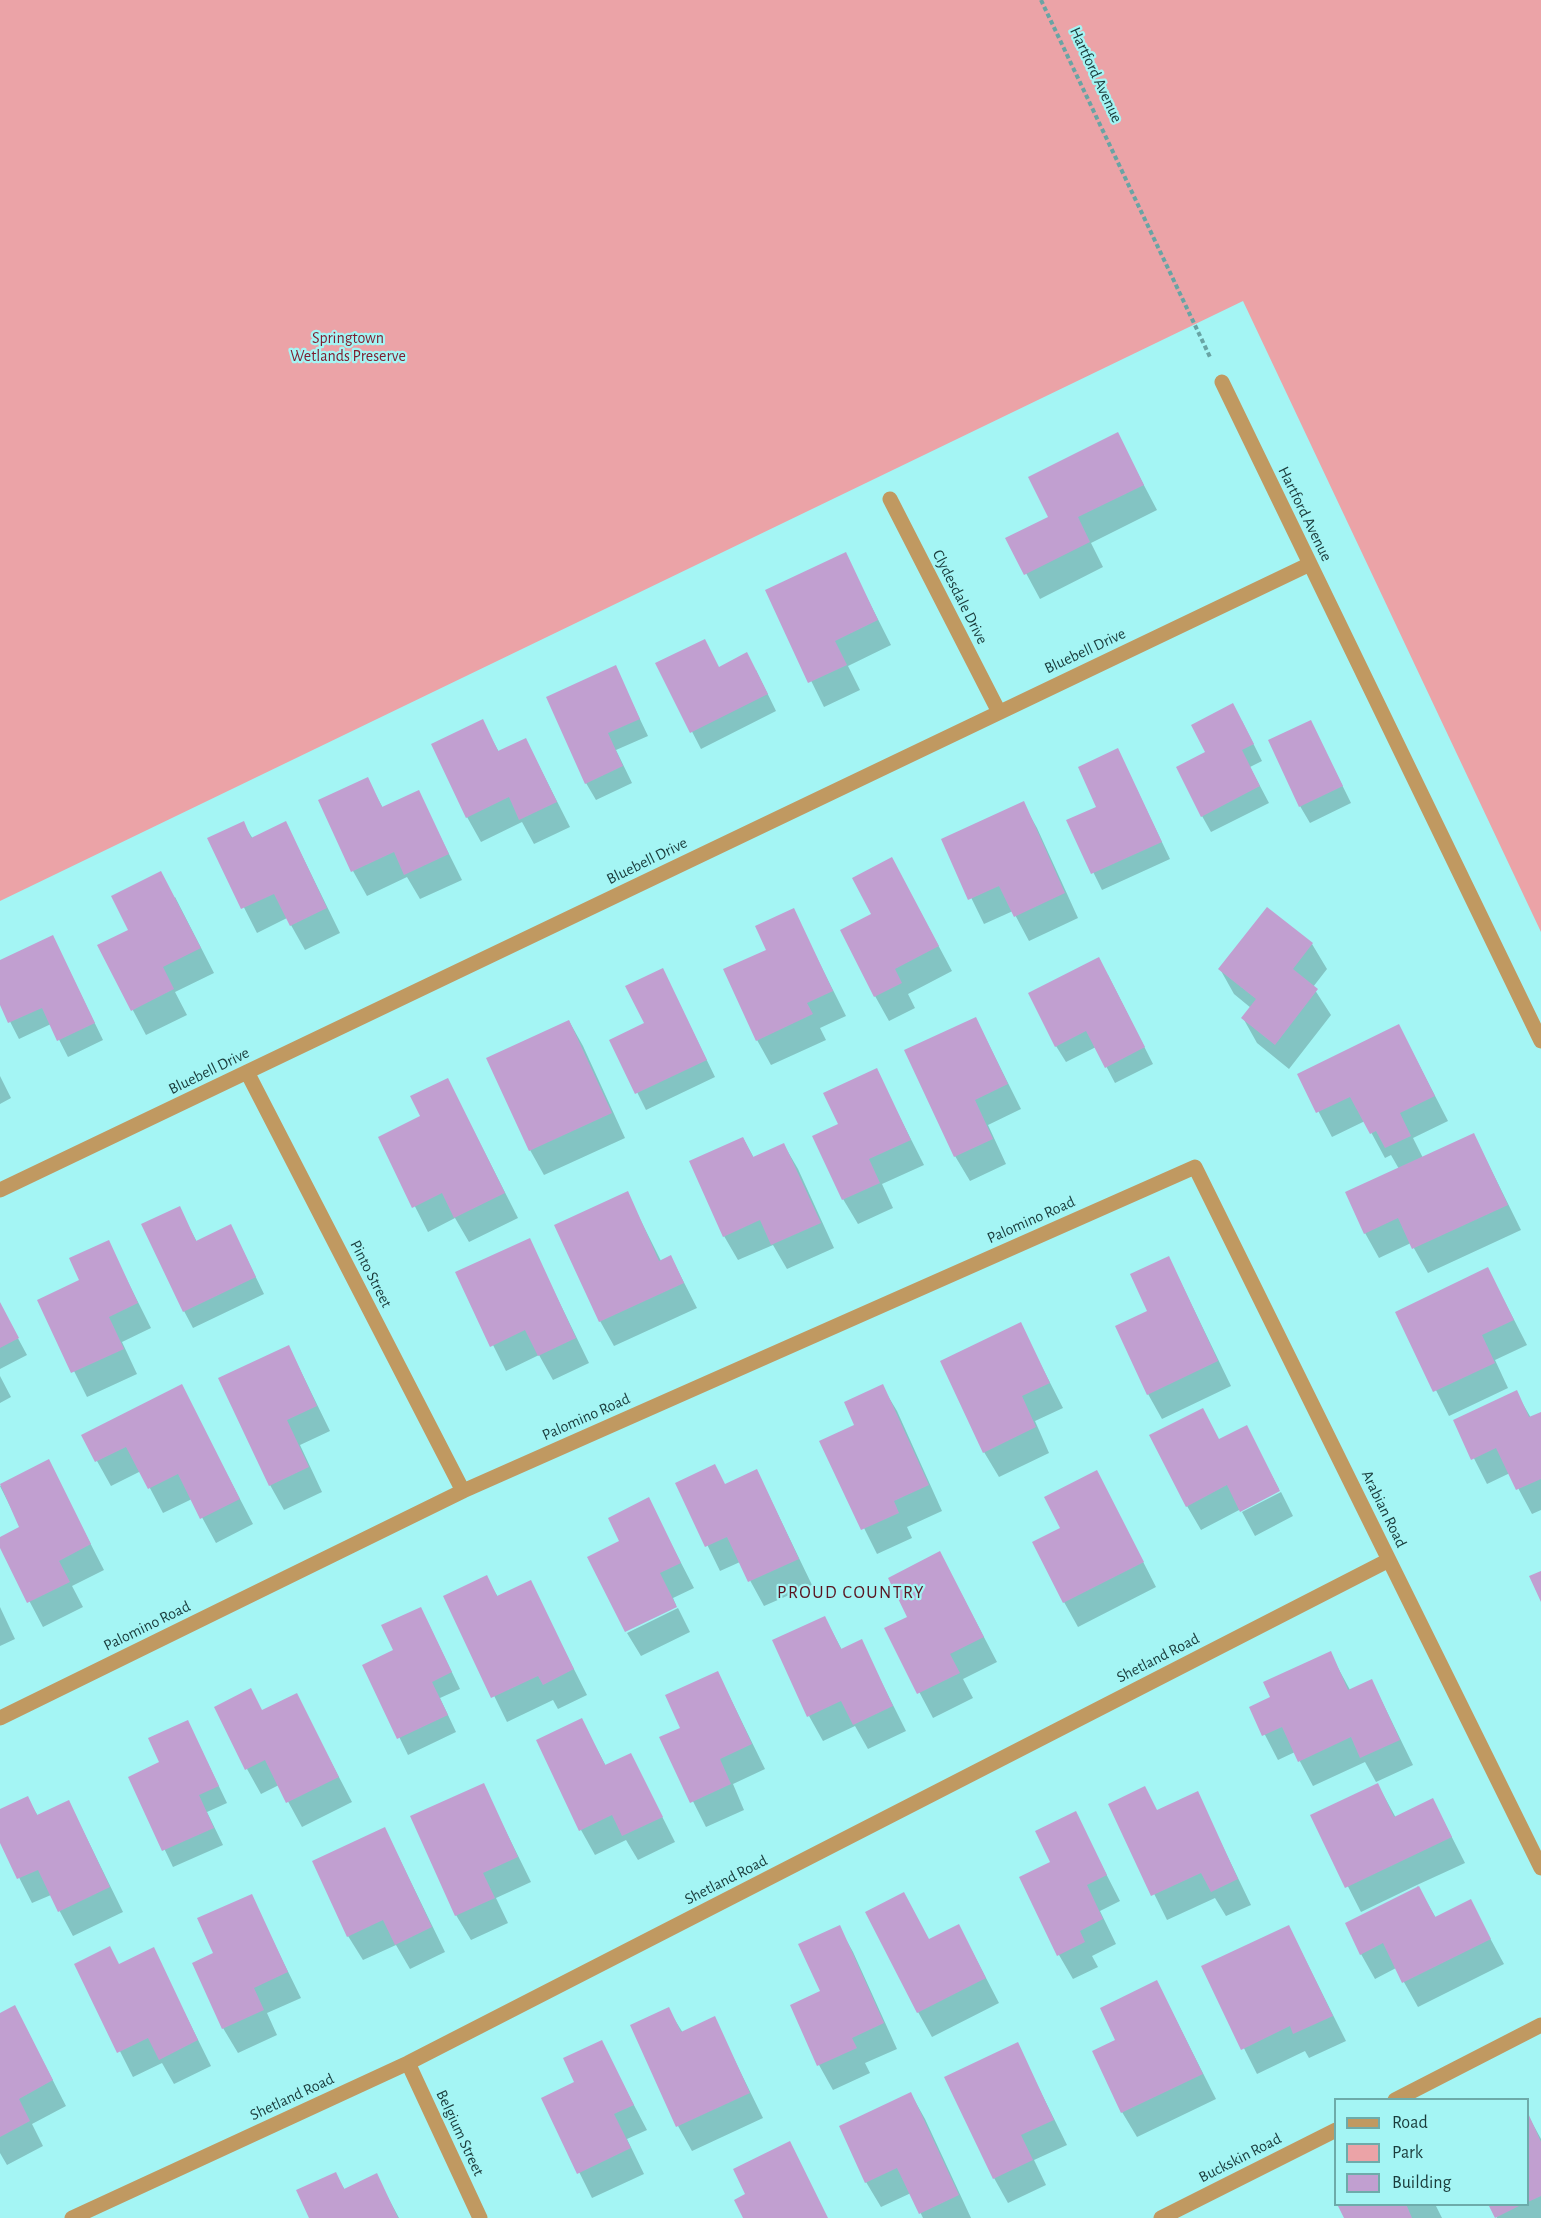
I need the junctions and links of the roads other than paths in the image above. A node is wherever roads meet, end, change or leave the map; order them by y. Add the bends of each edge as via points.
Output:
1 (1221, 382) road end
2 (890, 499) dead end
3 (1310, 564) junction
4 (999, 712) junction
5 (1541, 1041) edge
6 (248, 1072) junction
7 (1195, 1167) joint
8 (0, 1190) edge
9 (463, 1491) junction
10 (1389, 1560) junction
11 (0, 1718) edge
12 (1541, 1868) edge
13 (1541, 2025) edge
14 (408, 2063) junction
15 (1399, 2098) edge
16 (1334, 2131) edge
17 (1181, 2214) edge
18 (72, 2218) edge
19 (480, 2218) edge
20 (1161, 2218) edge

1 - 3 street, Hartford Avenue
2 - 4 street, Clydesdale Drive
3 - 4 street, Bluebell Drive
3 - 5 street, Hartford Avenue
4 - 6 street, Bluebell Drive
6 - 8 street, Bluebell Drive
6 - 9 street, Pinto Street
7 - 9 street, Palomino Road
7 - 10 street, Arabian Road
9 - 11 street, Palomino Road
10 - 12 street, Arabian Road
10 - 14 street, Shetland Road
13 - 15 street
14 - 18 street, Shetland Road
14 - 19 street, Belgium Street
16 - 17 street, Buckskin Road
17 - 20 street, Buckskin Road

